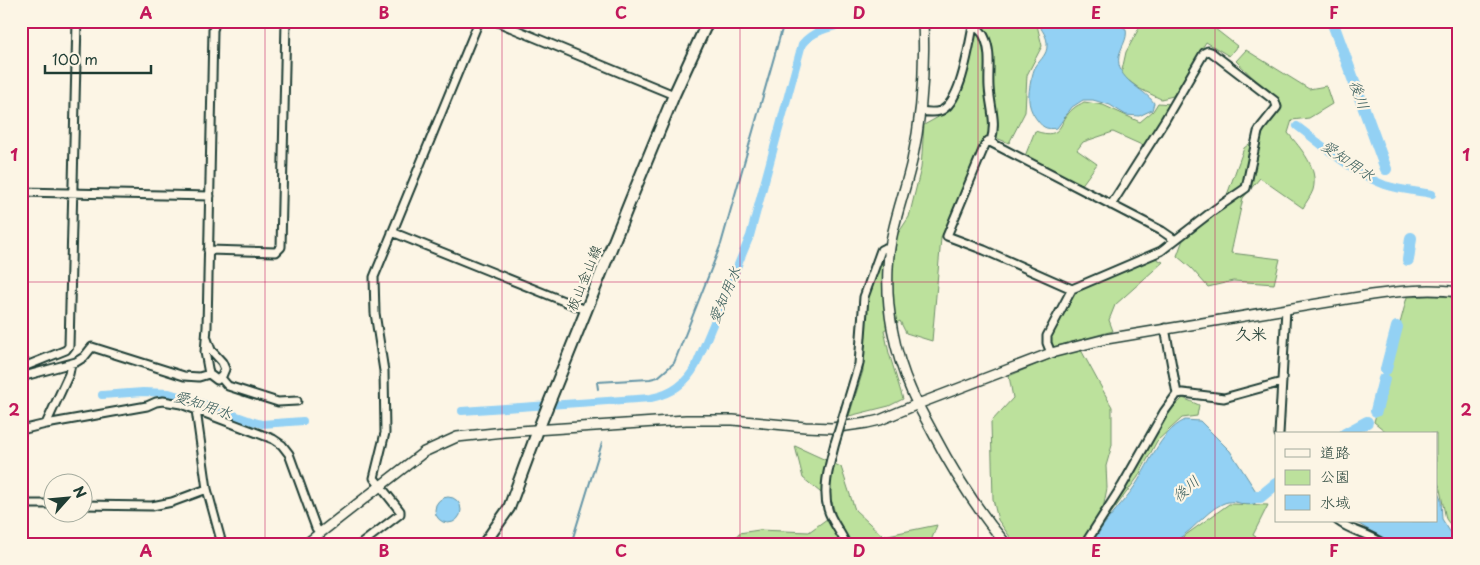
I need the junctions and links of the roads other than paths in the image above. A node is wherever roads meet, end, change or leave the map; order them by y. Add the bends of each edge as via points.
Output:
1 (77, 21) edge
2 (216, 21) edge
3 (286, 21) edge
4 (479, 21) edge
5 (495, 21) edge
6 (708, 21) edge
7 (923, 21) edge
8 (973, 23) edge
9 (674, 95) junction
10 (920, 111) junction
11 (988, 141) junction
12 (21, 192) edge
13 (74, 193) junction
14 (210, 196) junction
15 (1111, 205) junction
16 (392, 232) junction
17 (1175, 240) junction
18 (890, 249) junction
19 (208, 250) junction
20 (1072, 289) junction
21 (1459, 292) edge
22 (1286, 309) junction
23 (586, 310) junction
24 (1165, 328) junction
25 (207, 340) junction
26 (1051, 353) junction
27 (71, 364) junction
28 (21, 368) edge
29 (209, 374) junction
30 (21, 376) edge
31 (221, 378) junction
32 (1282, 382) junction
33 (1177, 394) junction
34 (297, 401) dead end
35 (918, 404) junction
36 (196, 410) junction
37 (46, 424) junction
38 (21, 430) edge
39 (538, 430) junction
40 (1280, 432) edge
41 (380, 486) junction
42 (206, 489) junction
43 (21, 504) edge
44 (42, 504) edge
45 (92, 505) edge
46 (1340, 522) edge
47 (320, 533) junction
48 (222, 544) edge
49 (306, 544) edge
50 (361, 544) edge
51 (484, 544) edge
52 (846, 544) edge
53 (1006, 544) edge
54 (1085, 544) edge
55 (1384, 544) edge

1 - 13 street
2 - 14 street via 213,30
3 - 19 street via 281,248 276,252
4 - 16 street
5 - 9 street
6 - 9 main road, 板山金山線
7 - 10 street
8 - 10 street via 962,76 952,99 940,111
8 - 11 street via 987,43 994,124 991,142
9 - 23 main road, 板山金山線
10 - 18 street via 912,160
11 - 15 street
11 - 20 street via 947,236
12 - 13 street
13 - 14 street
13 - 28 street via 69,346
14 - 19 street
15 - 17 street
15 - 17 street via 1204,53 1211,52 1275,101 1276,107 1258,132 1246,188
16 - 23 street
16 - 41 street via 374,277 375,313 384,371 385,434 374,478
17 - 20 street via 1161,251
18 - 35 street via 888,290 894,334 898,356
18 - 52 street, bridge via 881,250 864,297 859,364 835,443 827,483 828,510
19 - 25 street
20 - 26 street via 1047,336
21 - 22 street via 1406,290
22 - 24 street
22 - 32 street
23 - 39 main road, 板山金山線
24 - 26 street
24 - 33 street
25 - 29 street via 205,352
25 - 31 street via 224,366
26 - 35 street
27 - 29 street via 92,348 184,376 199,378
27 - 30 street
27 - 37 street
29 - 31 street via 217,380
31 - 34 street via 228,386 278,402
32 - 33 street via 1224,398
32 - 40 street
33 - 54 street
35 - 39 street via 880,420 832,428 686,420
35 - 53 street via 968,496
36 - 37 street via 181,404 156,402
36 - 42 street
36 - 47 street via 282,444 289,454
37 - 38 street
39 - 41 street via 467,435 447,440 424,452
39 - 51 main road, 板山金山線 via 509,508
41 - 47 street
41 - 50 street via 400,514
42 - 45 street via 152,506
42 - 48 street
43 - 44 street
46 - 55 street
47 - 49 street

